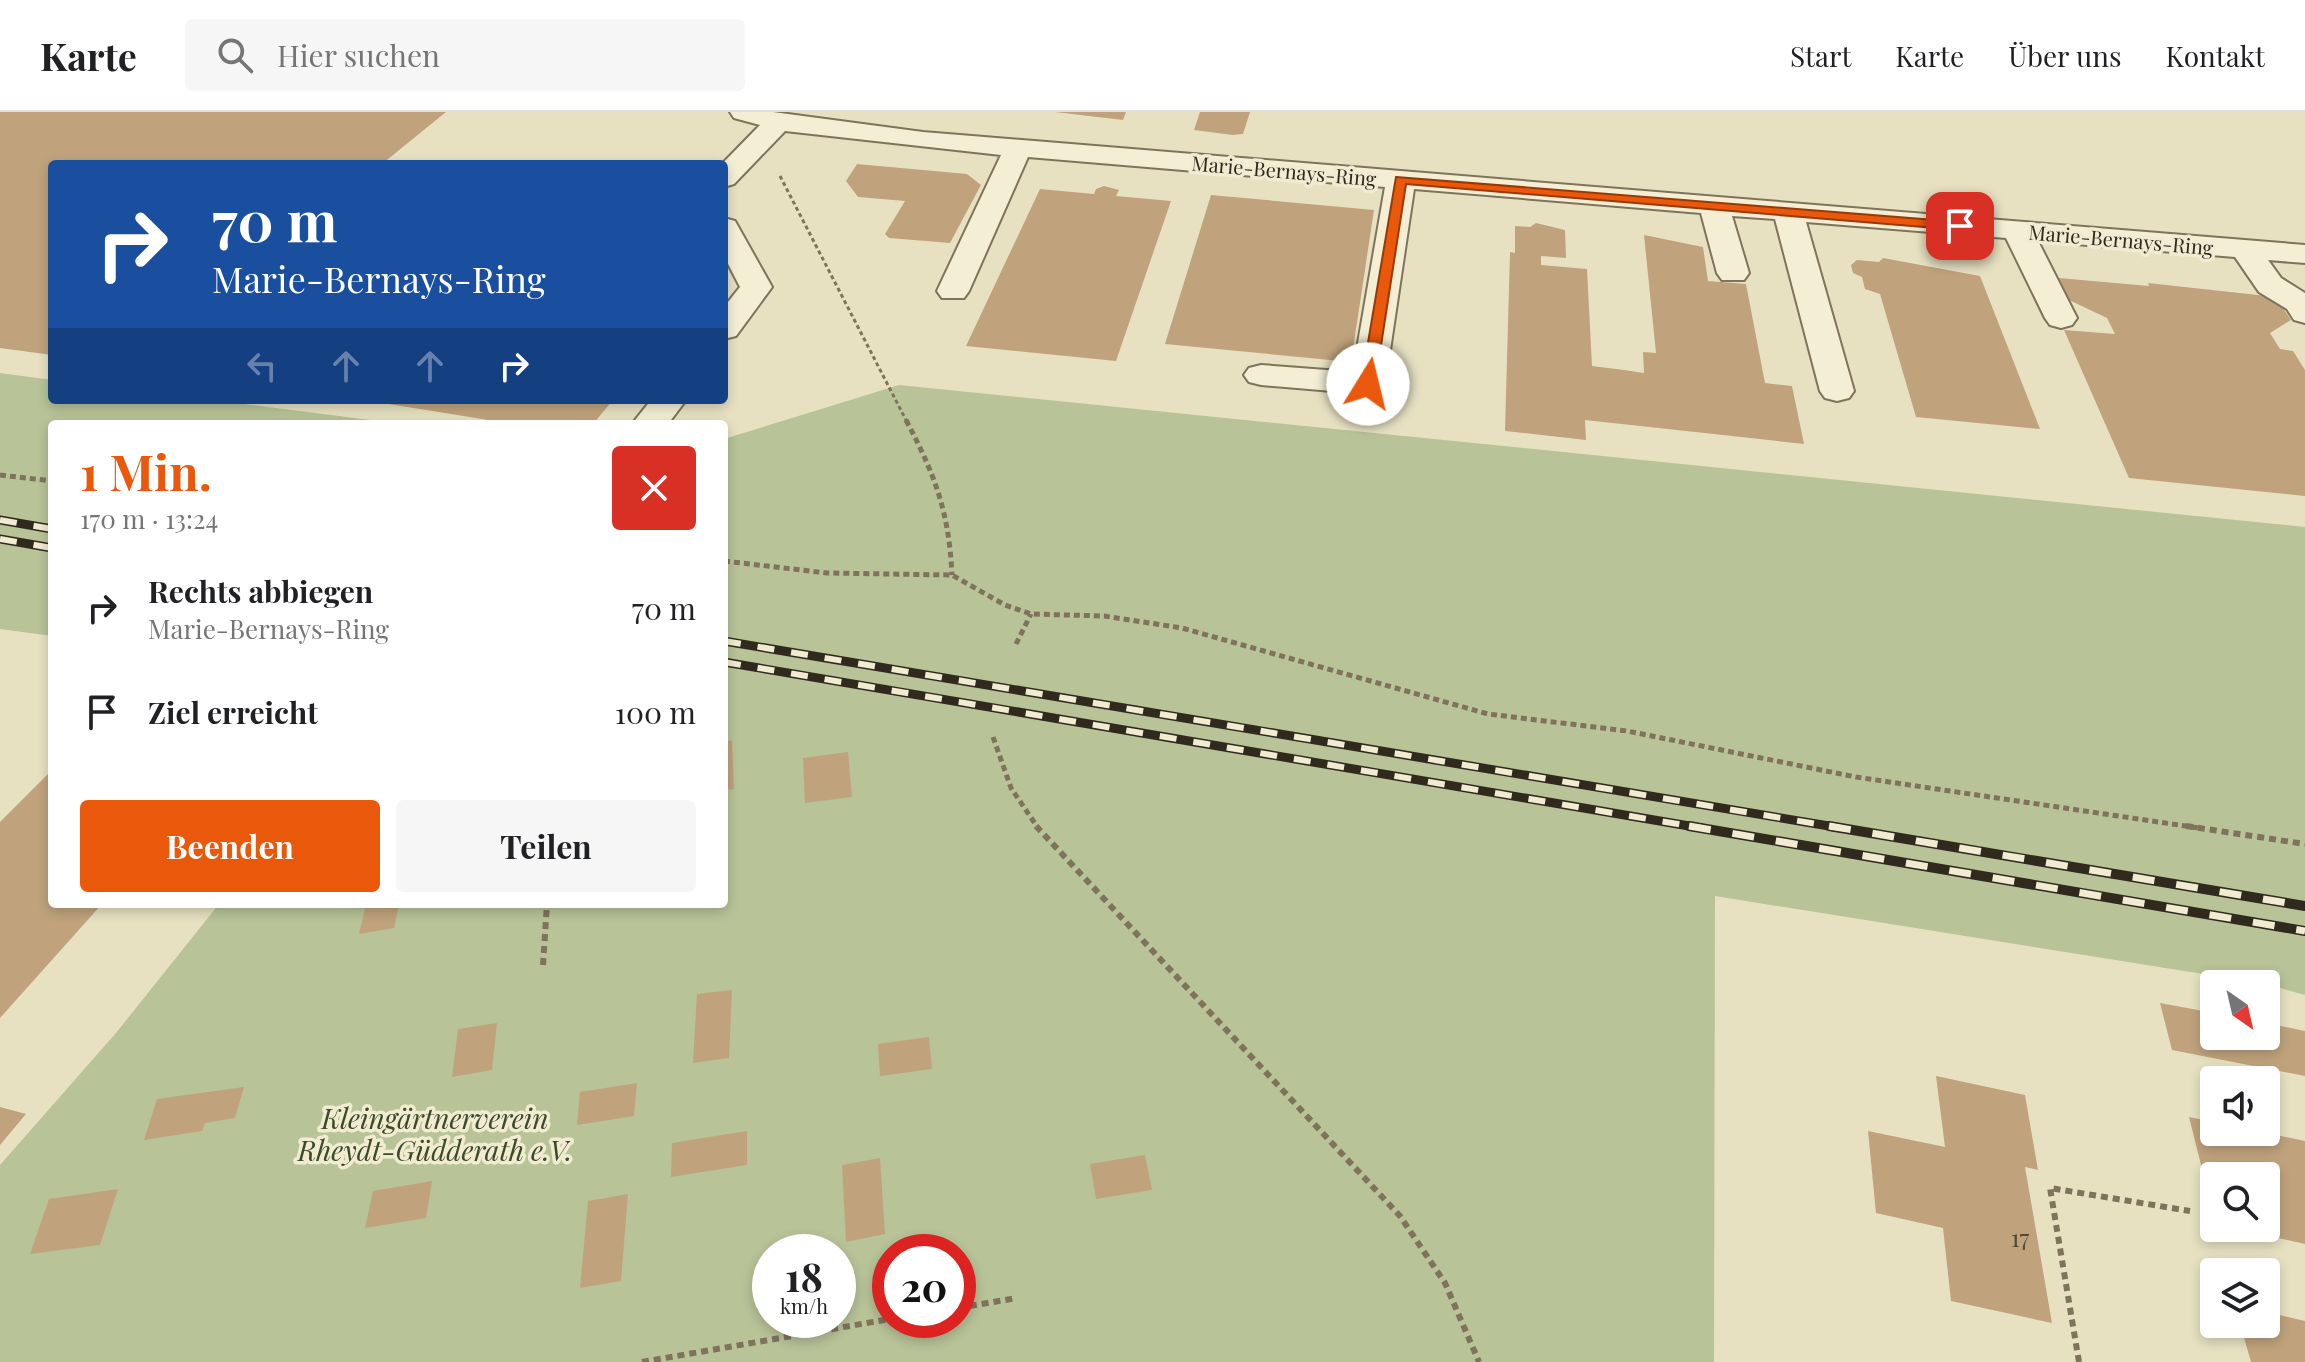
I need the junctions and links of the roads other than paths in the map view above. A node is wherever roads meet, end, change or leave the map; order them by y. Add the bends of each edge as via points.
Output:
1 (743, 112) edge
2 (769, 132) junction
3 (1018, 148) junction
4 (728, 174) edge
5 (1401, 180) junction
6 (1714, 206) junction
7 (1788, 212) junction
8 (2017, 230) junction
9 (728, 234) edge
10 (2244, 249) junction
11 (2305, 254) edge
12 (1733, 273) dead end
13 (953, 291) dead end
14 (2305, 313) edge
15 (2061, 318) dead end
16 (728, 324) edge
17 (1261, 375) dead end
18 (1837, 391) dead end
19 (666, 404) edge
20 (653, 420) edge

1 - 2 street, Marie-Bernays-Ring
2 - 3 street, Marie-Bernays-Ring via 980,134
2 - 4 street
3 - 5 street, Marie-Bernays-Ring
3 - 13 street
5 - 6 street, Marie-Bernays-Ring
5 - 17 street via 1368,384
6 - 7 street, Marie-Bernays-Ring
6 - 12 street
7 - 8 street, Marie-Bernays-Ring
7 - 18 street
8 - 10 street, Marie-Bernays-Ring
8 - 15 street
9 - 16 street via 756,287
10 - 11 street, Marie-Bernays-Ring
10 - 14 street via 2270,285 2299,303
19 - 20 street

